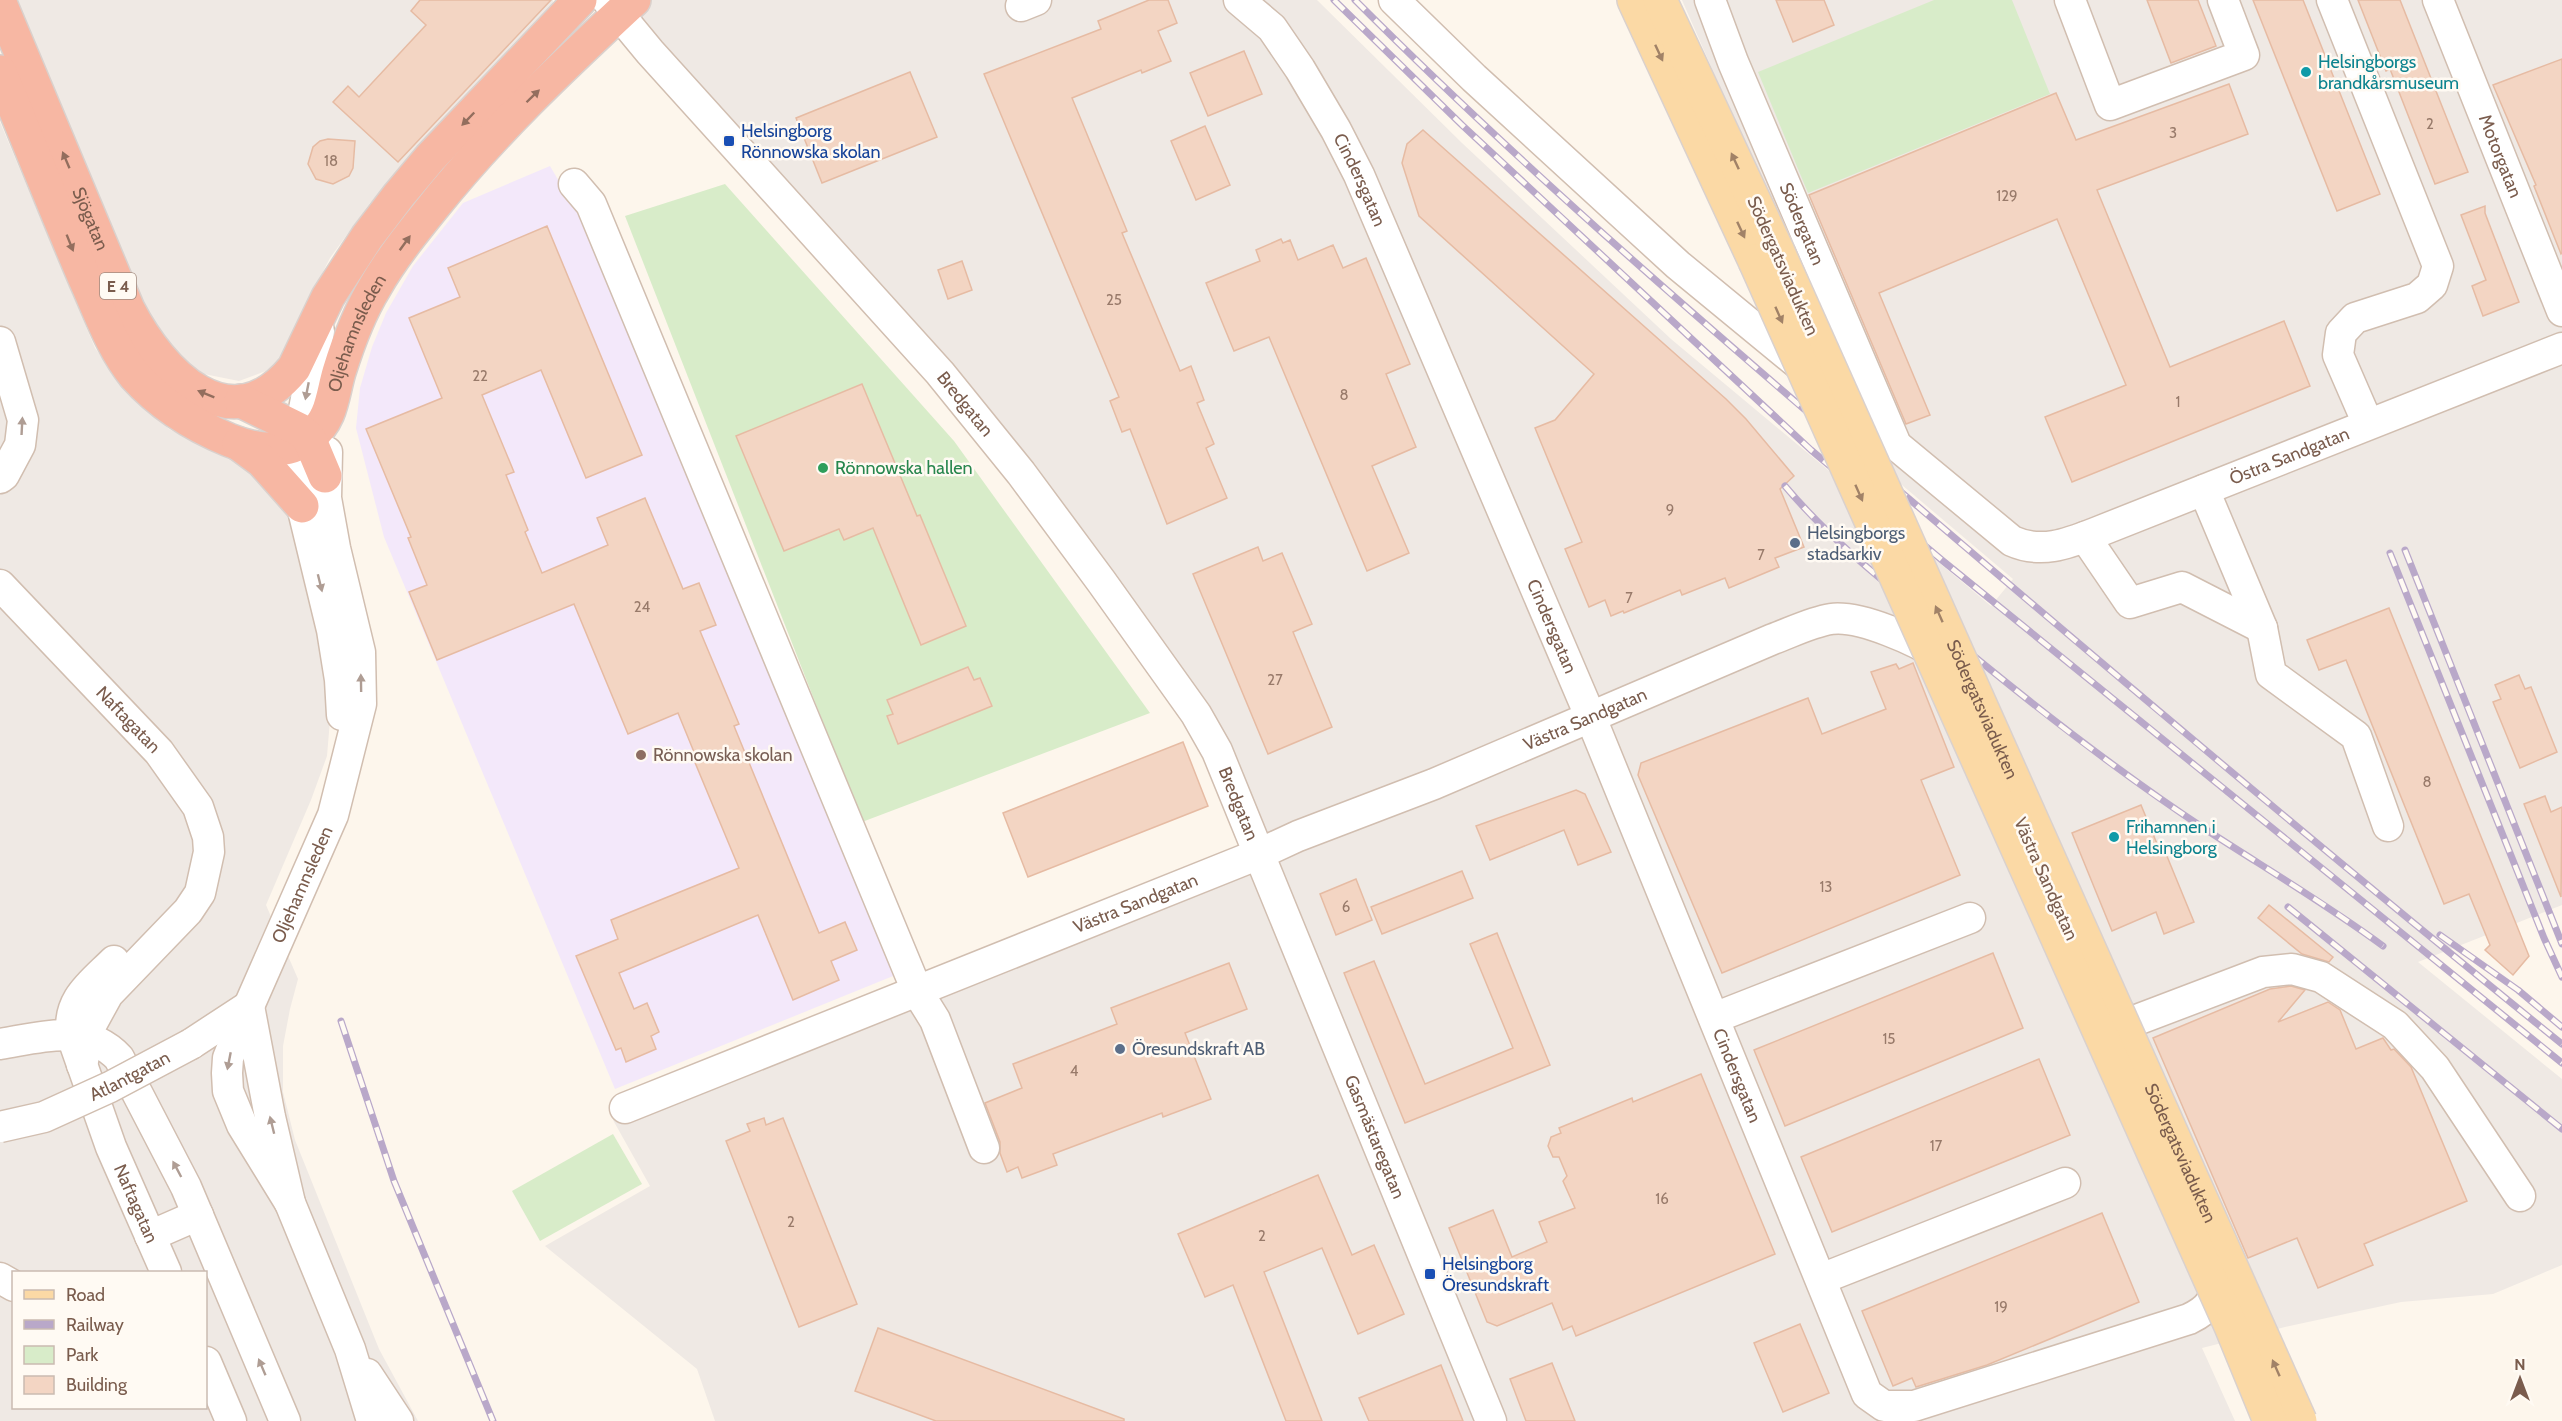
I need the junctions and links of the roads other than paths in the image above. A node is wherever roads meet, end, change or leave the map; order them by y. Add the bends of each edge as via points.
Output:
1 (580, 0) edge
2 (1239, 0) edge
3 (1394, 0) edge
4 (1634, 0) edge
5 (1660, 0) edge
6 (1710, 0) edge
7 (2070, 0) edge
8 (2223, 0) edge
9 (2332, 0) edge
10 (2438, 0) edge
11 (0, 3) edge
12 (620, 5) edge
13 (0, 72) edge
14 (579, 189) dead end
15 (1766, 257) junction
16 (2562, 311) edge
17 (323, 313) junction
18 (0, 342) edge
19 (2562, 348) edge
20 (241, 401) junction
21 (330, 410) junction
22 (2368, 424) junction
23 (303, 437) junction
24 (239, 444) junction
25 (1897, 446) junction
26 (325, 476) junction
27 (0, 478) edge
28 (2204, 490) junction
29 (302, 506) junction
30 (2085, 537) junction
31 (0, 585) edge
32 (2262, 628) junction
33 (1591, 718) junction
34 (345, 760) junction
35 (2388, 826) dead end
36 (1258, 854) junction
37 (1970, 918) dead end
38 (916, 991) junction
39 (249, 1006) junction
40 (1714, 1018) junction
41 (2113, 1029) junction
42 (0, 1044) edge
43 (81, 1046) junction
44 (625, 1108) dead end
45 (0, 1127) edge
46 (984, 1148) dead end
47 (2065, 1183) dead end
48 (2520, 1196) dead end
49 (198, 1215) junction
50 (150, 1236) junction
51 (2213, 1249) joint
52 (166, 1271) edge
53 (1821, 1279) junction
54 (207, 1365) edge
55 (220, 1402) edge
56 (368, 1407) edge
57 (285, 1421) edge
58 (398, 1421) edge
59 (1491, 1421) edge
60 (2270, 1421) edge
61 (2300, 1421) edge

1 -> 17 highway, Oljehamnsleden / E 4 via 399,195 338,281
2 - 33 street, Cindersgatan via 1272,28 1351,159
3 - 25 street via 1678,265
4 -> 15 main road, Södergatsviadukten
15 -> 5 main road, Södergatsviadukten
6 - 25 street, Södergatan
7 - 8 street via 2110,105 2244,54
9 - 22 street via 2438,267 2432,285 2417,298 2355,318 2341,333 2338,355
10 - 16 street, Motorgatan
20 -> 11 highway, Sjögatan / E 4 via 225,401 191,386 166,366 140,332
21 -> 12 highway, Oljehamnsleden via 351,338 374,288 406,240 461,172
12 - 36 street, Bredgatan via 650,52 940,373 1014,464 1196,714 1217,751
13 -> 24 highway, Sjögatan / E 4 via 124,361 169,408
14 - 38 street via 596,215
15 -> 60 main road, Södergatsviadukten, bridge
61 -> 15 main road, Södergatsviadukten, bridge
17 - 20 highway, Sjögatan / E 4 via 283,381 272,391
17 -> 23 street, Oljehamnsleden
27 -> 18 street via 20,445 23,420
19 - 22 street, Östra Sandgatan
20 - 23 highway
21 - 23 highway via 322,426
21 - 26 street, Oljehamnsleden
22 - 28 street, Östra Sandgatan
23 - 24 highway, Sjögatan / E 4 via 285,449
23 - 26 highway via 316,449
23 - 29 street, Oljehamnsleden
24 - 29 highway via 262,461
25 - 30 street, Östra Sandgatan via 2012,541 2039,548
34 -> 26 street, Oljehamnsleden via 361,704 360,652 335,549
28 - 30 street, Östra Sandgatan
28 - 32 street
29 -> 34 street, Oljehamnsleden via 334,639
30 - 32 street via 2130,603 2182,587
31 - 43 street, Naftagatan via 159,752 206,824 209,852 200,893 189,911 108,994
32 - 35 street via 2271,674 2356,736
33 - 36 street, Västra Sandgatan
33 - 40 street, Cindersgatan
33 - 41 street, Västra Sandgatan via 1773,639 1828,620 1859,620 1931,650 1947,661 1960,687
34 - 39 street, Oljehamnsleden via 333,815
36 - 38 street, Västra Sandgatan
36 - 59 street, Gasmästaregatan
37 - 40 street
38 - 44 street, Västra Sandgatan
38 - 46 street via 935,1020
39 - 45 street, Atlantgatan, bridge via 191,1044 110,1088 44,1117
39 - 56 street, Oljehamnsleden via 228,1058 228,1091 242,1125 290,1203 350,1349
40 - 53 street, Cindersgatan
41 - 48 street via 2263,972 2292,969 2321,977 2395,1025 2435,1068
41 - 51 street, Västra Sandgatan
42 - 43 street via 49,1036
49 -> 43 street via 119,1058 107,1046
43 - 50 street, Naftagatan via 111,1147
47 - 53 street
49 - 50 street
57 -> 49 street
50 - 52 street, Naftagatan
51 - 53 street, Cindersgatan via 2218,1270 2216,1292 2200,1314 1905,1408 1884,1406 1867,1395
54 - 55 street
56 - 58 street, Oljehamnsleden

